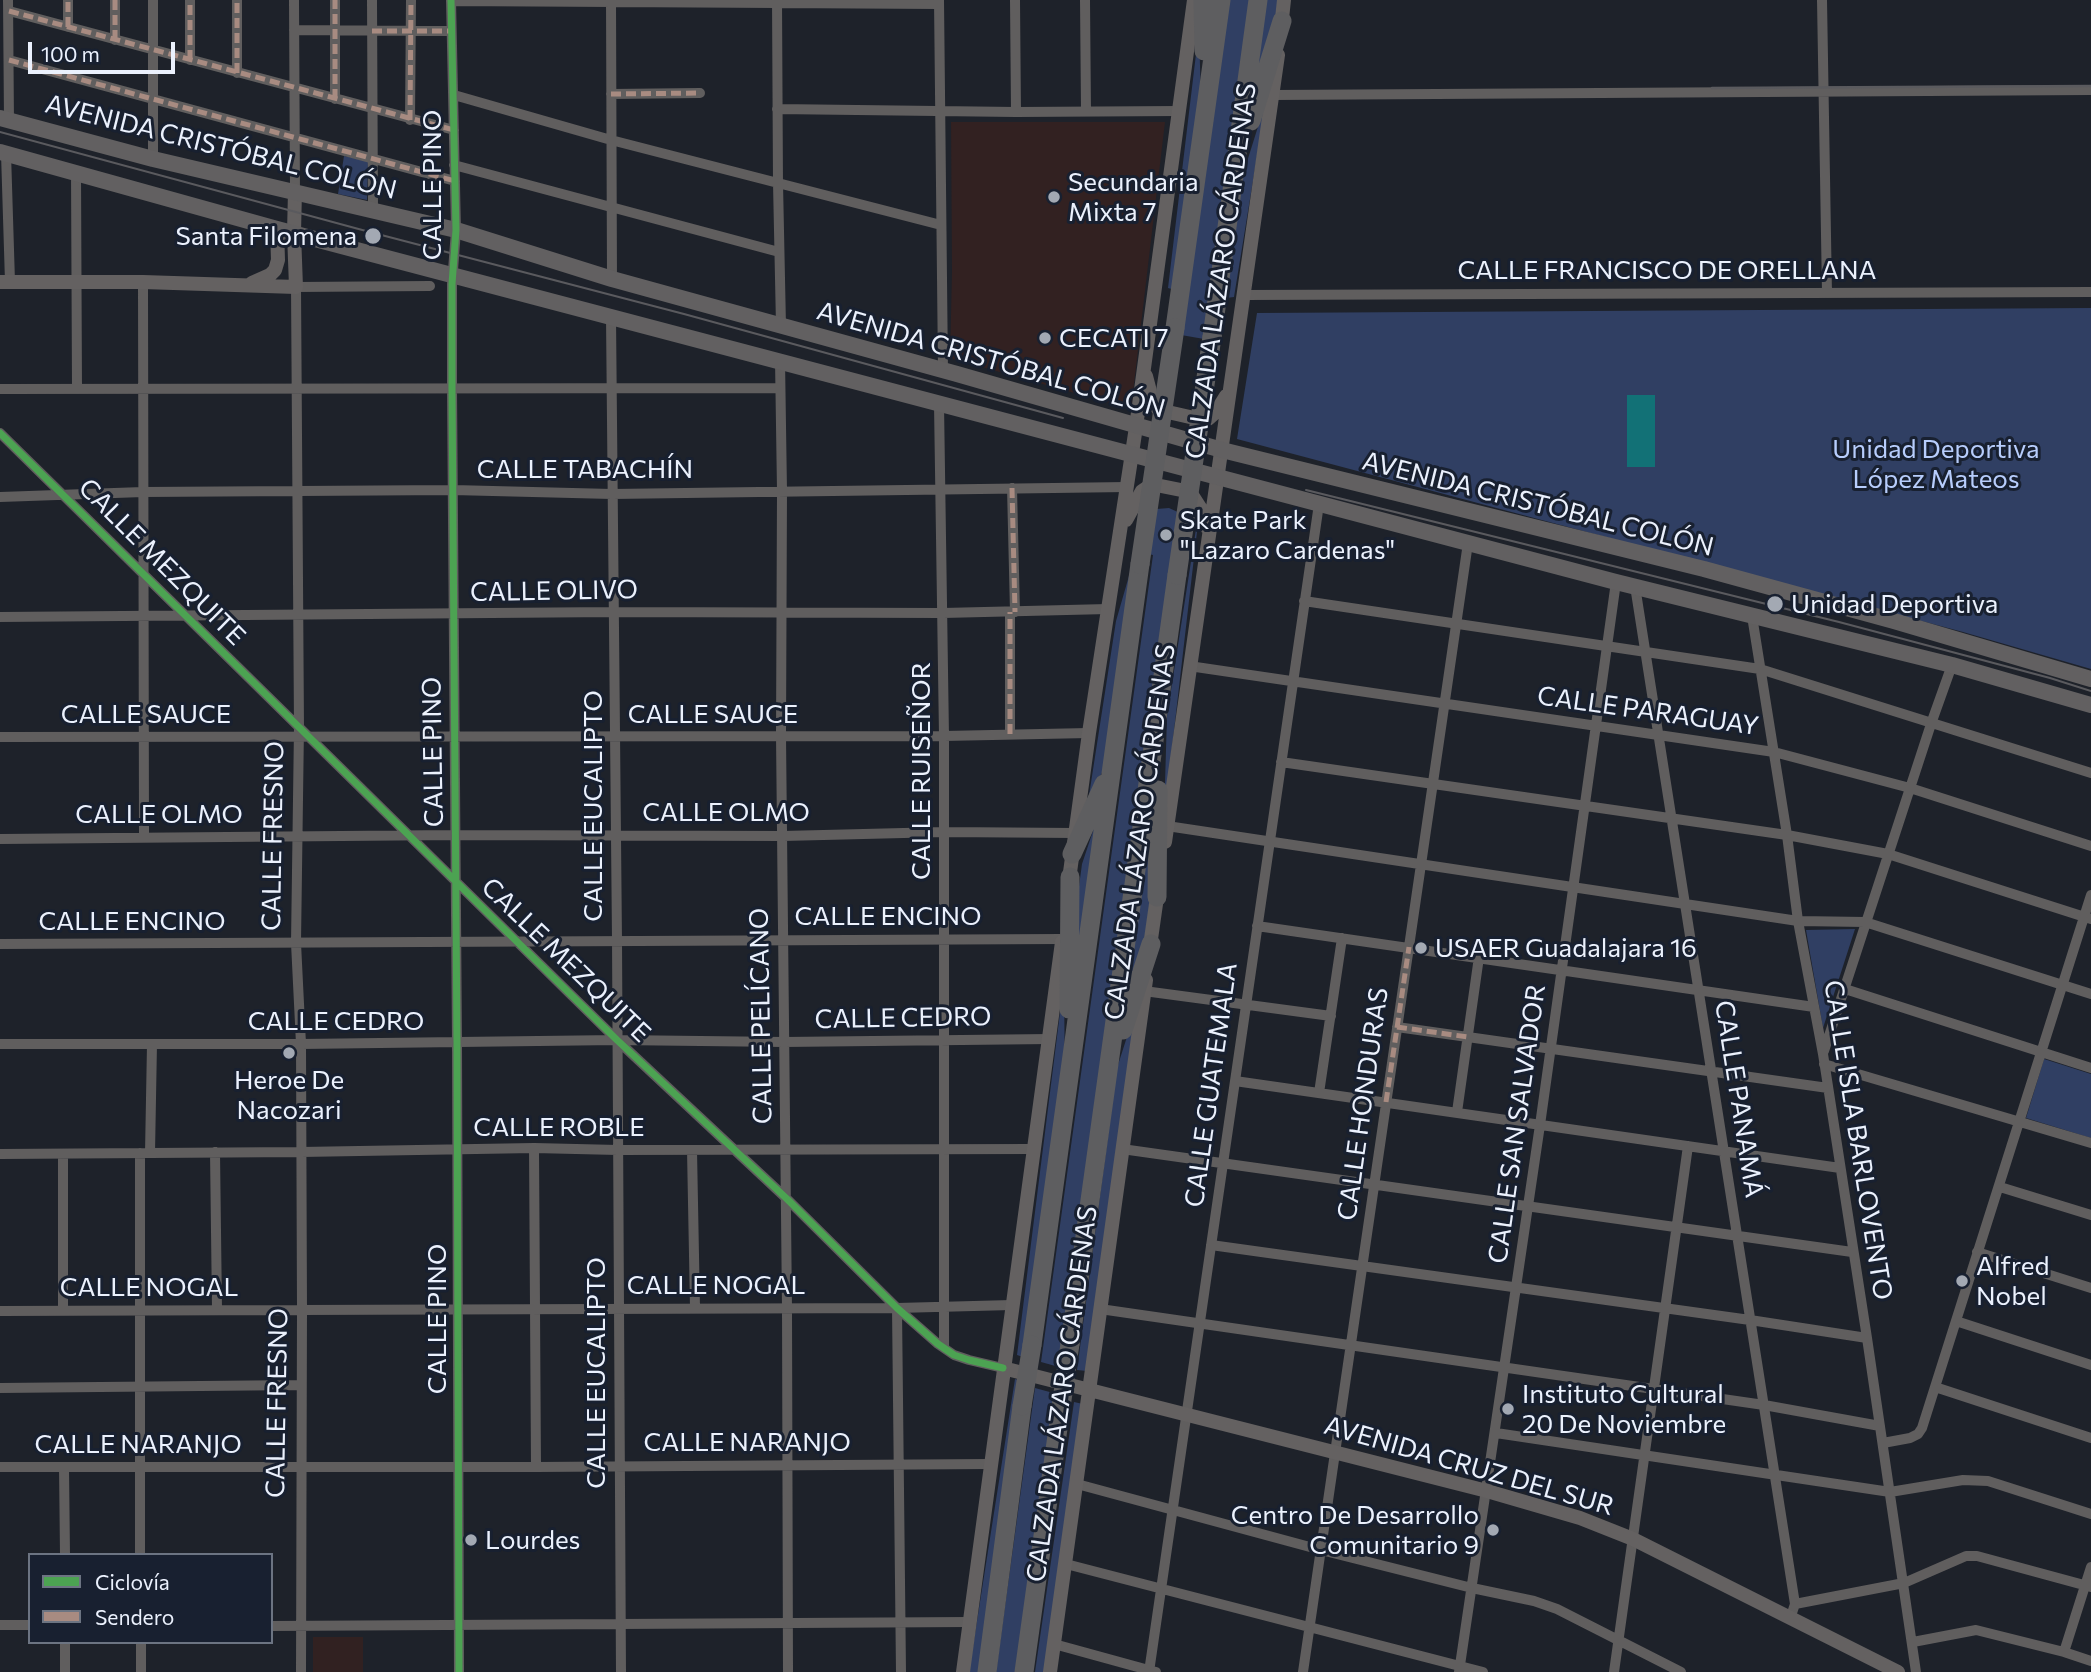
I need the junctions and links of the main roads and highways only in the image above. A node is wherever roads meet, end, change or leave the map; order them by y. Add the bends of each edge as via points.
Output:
1 (1194, 0) edge
2 (1203, 0) edge
3 (1221, 0) edge
4 (1258, 0) edge
5 (1284, 0) edge
6 (1282, 21) junction
7 (1206, 105) junction
8 (5, 120) edge
9 (3, 153) edge
10 (1233, 179) junction
11 (295, 191) junction
12 (285, 231) junction
13 (5, 282) edge
14 (245, 286) junction
15 (1144, 365) junction
16 (1229, 391) junction
17 (1110, 419) junction
18 (1136, 427) junction
19 (1102, 446) junction
20 (1222, 450) junction
21 (1132, 454) junction
22 (1276, 465) junction
23 (1217, 477) junction
24 (1248, 485) junction
25 (1120, 530) junction
26 (1208, 539) junction
27 (2091, 680) edge
28 (2091, 705) edge
29 (1159, 711) junction
30 (1113, 764) junction
31 (1072, 854) junction
32 (1070, 877) junction
33 (1157, 897) junction
34 (1151, 944) junction
35 (1107, 1081) junction
36 (1068, 1087) junction
37 (1003, 1368) junction
38 (1089, 1390) junction
39 (1881, 1668) edge
40 (963, 1672) edge
41 (987, 1672) edge
42 (1024, 1672) edge
43 (1051, 1672) edge
44 (1898, 1672) edge

1 - 15 main road
2 - 7 highway
3 - 7 highway, CALZADA LÁZARO CÁRDENAS
4 - 10 highway, CALZADA LÁZARO CÁRDENAS
5 - 6 main road, CALZADA LÁZARO CÁRDENAS
6 - 10 highway
6 - 16 main road, CALZADA LÁZARO CÁRDENAS
7 - 30 highway, CALZADA LÁZARO CÁRDENAS, bridge
8 - 11 main road, AVENIDA CRISTÓBAL COLÓN
9 - 12 main road, AVENIDA CRISTÓBAL COLÓN
10 - 29 highway, CALZADA LÁZARO CÁRDENAS, bridge
11 - 12 main road, CALLE FRESNO
11 - 17 main road, AVENIDA CRISTÓBAL COLÓN via 456,230 612,279
12 - 14 main road via 275,270
12 - 14 main road, CALLE FRESNO via 296,287
12 - 19 main road, AVENIDA CRISTÓBAL COLÓN
13 - 14 main road
15 - 16 main road via 1159,410 1208,419
15 - 18 main road
16 - 20 main road, CALZADA LÁZARO CÁRDENAS
17 - 18 main road, AVENIDA CRISTÓBAL COLÓN
17 - 19 main road via 1114,432
18 - 20 main road, AVENIDA CRISTÓBAL COLÓN
18 - 21 main road
19 - 21 main road, AVENIDA CRISTÓBAL COLÓN
20 - 22 main road, AVENIDA CRISTÓBAL COLÓN
20 - 23 main road, CALZADA LÁZARO CÁRDENAS
21 - 23 main road, AVENIDA CRISTÓBAL COLÓN
21 - 25 main road
22 - 24 main road
22 - 27 main road, AVENIDA CRISTÓBAL COLÓN via 1704,569
23 - 24 main road, AVENIDA CRISTÓBAL COLÓN
23 - 26 main road, CALZADA LÁZARO CÁRDENAS
24 - 28 main road, AVENIDA CRISTÓBAL COLÓN via 1952,665
25 - 26 main road via 1142,491 1156,485 1192,495 1201,509
25 - 31 main road
26 - 33 main road, CALZADA LÁZARO CÁRDENAS
29 - 33 highway
29 - 35 highway, CALZADA LÁZARO CÁRDENAS
30 - 31 highway
30 - 36 highway, CALZADA LÁZARO CÁRDENAS
31 - 32 main road
32 - 36 highway
32 - 37 main road
33 - 34 main road, CALZADA LÁZARO CÁRDENAS
34 - 35 highway
34 - 38 main road, CALZADA LÁZARO CÁRDENAS
35 - 42 highway, CALZADA LÁZARO CÁRDENAS, bridge
36 - 41 highway, CALZADA LÁZARO CÁRDENAS, bridge
37 - 38 main road, AVENIDA CRUZ DEL SUR
37 - 40 main road
38 - 39 main road, AVENIDA CRUZ DEL SUR via 1580,1518 1633,1539
38 - 43 main road, CALZADA LÁZARO CÁRDENAS
39 - 44 main road, AVENIDA CRUZ DEL SUR

